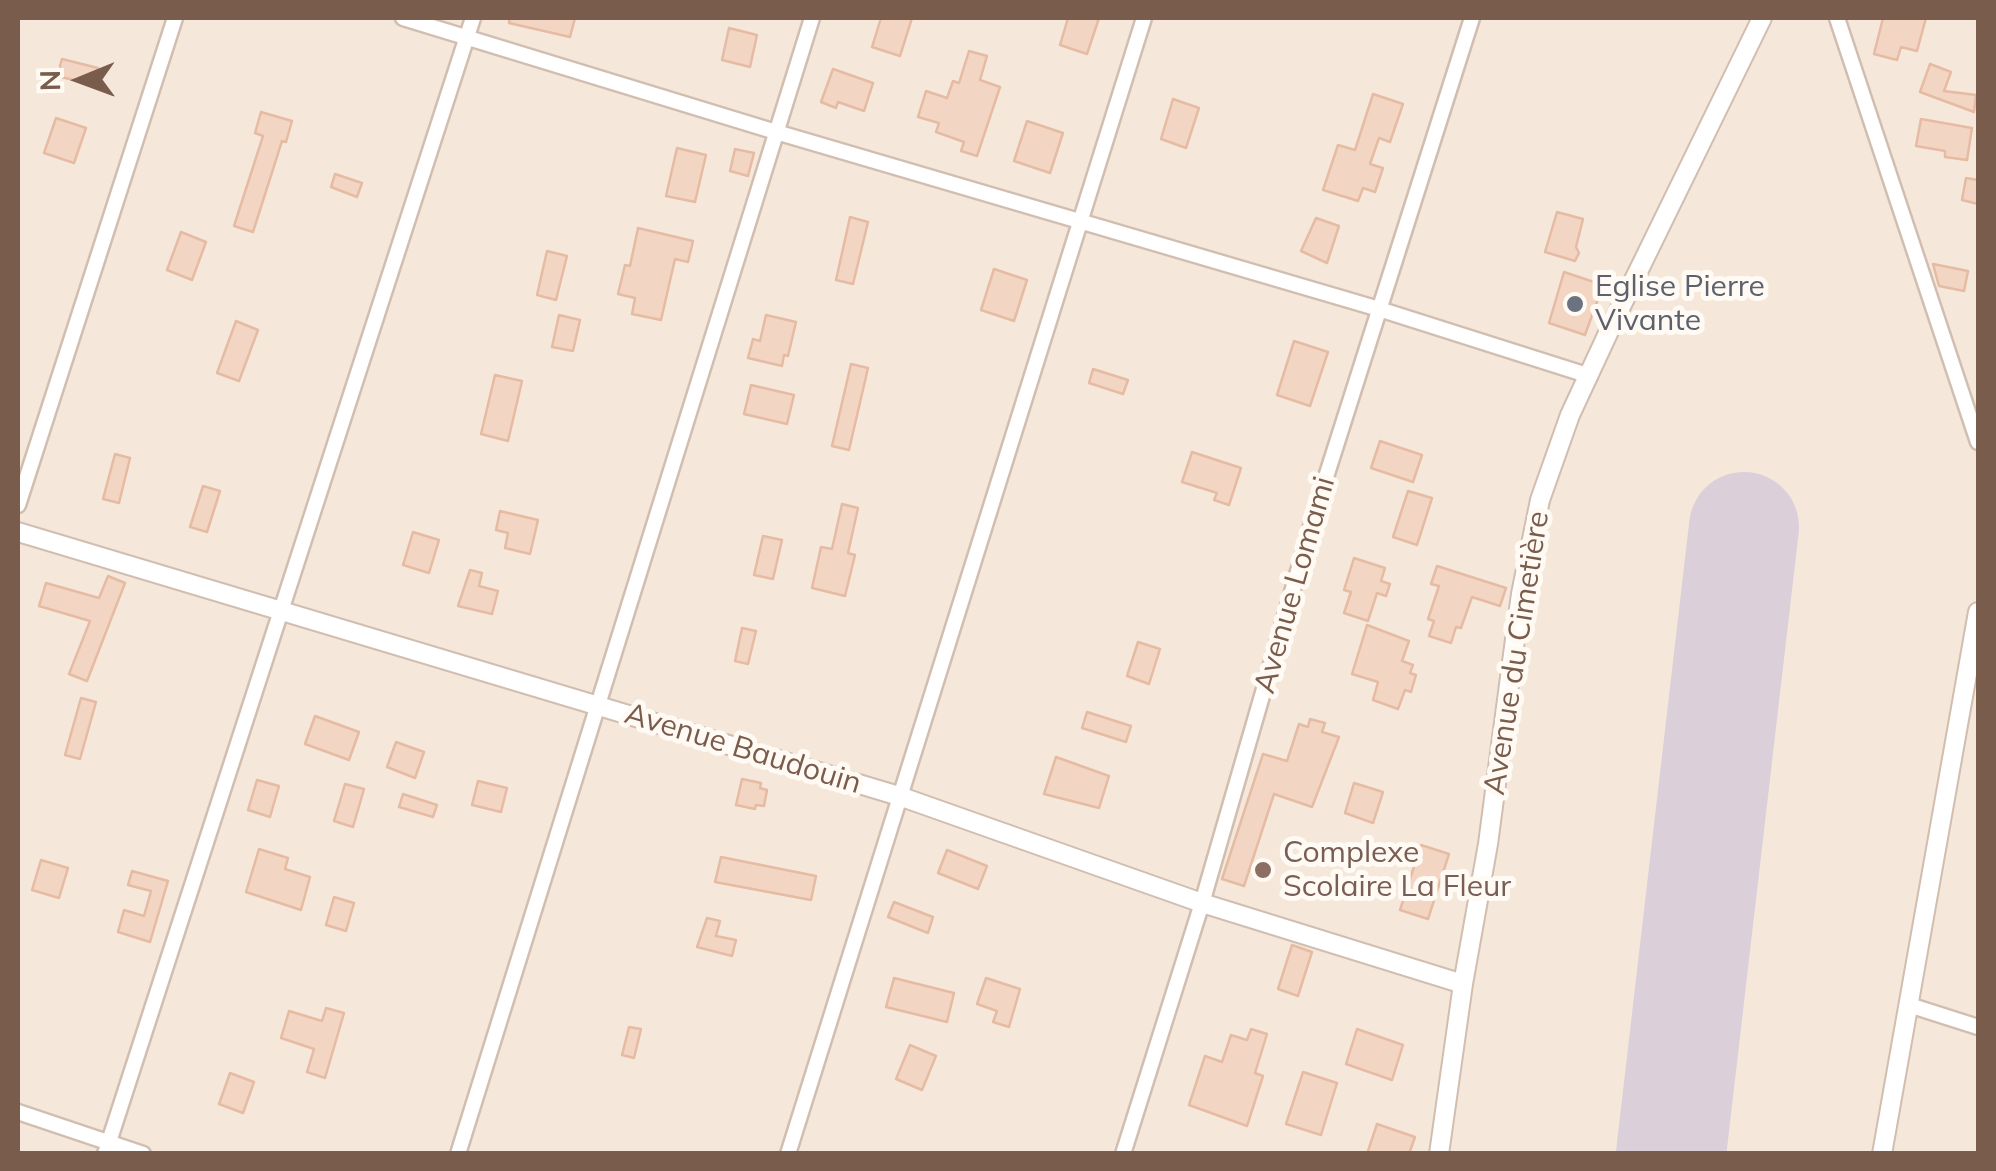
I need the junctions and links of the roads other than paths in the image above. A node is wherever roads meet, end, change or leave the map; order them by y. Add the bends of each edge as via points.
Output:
1 (174, 18) edge
2 (403, 18) edge
3 (472, 18) edge
4 (812, 18) edge
5 (1144, 18) edge
6 (1472, 18) edge
7 (1762, 18) edge
8 (1837, 18) edge
9 (466, 36) junction
10 (776, 132) junction
11 (1082, 221) junction
12 (1378, 310) junction
13 (1590, 376) junction
14 (1978, 442) edge
15 (18, 505) edge
16 (18, 532) edge
17 (282, 611) junction
18 (1978, 612) edge
19 (598, 706) junction
20 (900, 796) junction
21 (1202, 904) junction
22 (1464, 984) junction
23 (1909, 1005) junction
24 (1978, 1027) edge
25 (18, 1112) edge
26 (107, 1148) edge
27 (142, 1154) edge
28 (458, 1154) edge
29 (788, 1154) edge
30 (1124, 1154) edge
31 (1440, 1154) edge
32 (1882, 1154) edge

1 - 15 street
2 - 9 street
3 - 9 street
4 - 10 street
5 - 11 street
6 - 12 street, Avenue Lomami
7 - 13 street, Avenue du Cimetière
8 - 14 street
9 - 10 street
9 - 17 street
10 - 11 street
10 - 19 street
11 - 12 street
11 - 20 street
12 - 13 street
12 - 21 street, Avenue Lomami
13 - 22 street, Avenue du Cimetière via 1536,519
16 - 17 street, Avenue Baudouin
17 - 19 street, Avenue Baudouin
17 - 26 street
18 - 23 street
19 - 20 street, Avenue Baudouin
19 - 28 street
20 - 21 street, Avenue Baudouin
20 - 29 street
21 - 22 street, Avenue Baudouin
21 - 30 street, Avenue Lomami
22 - 31 street, Avenue du Cimetière
23 - 24 street
23 - 32 street
25 - 26 street
26 - 27 street

